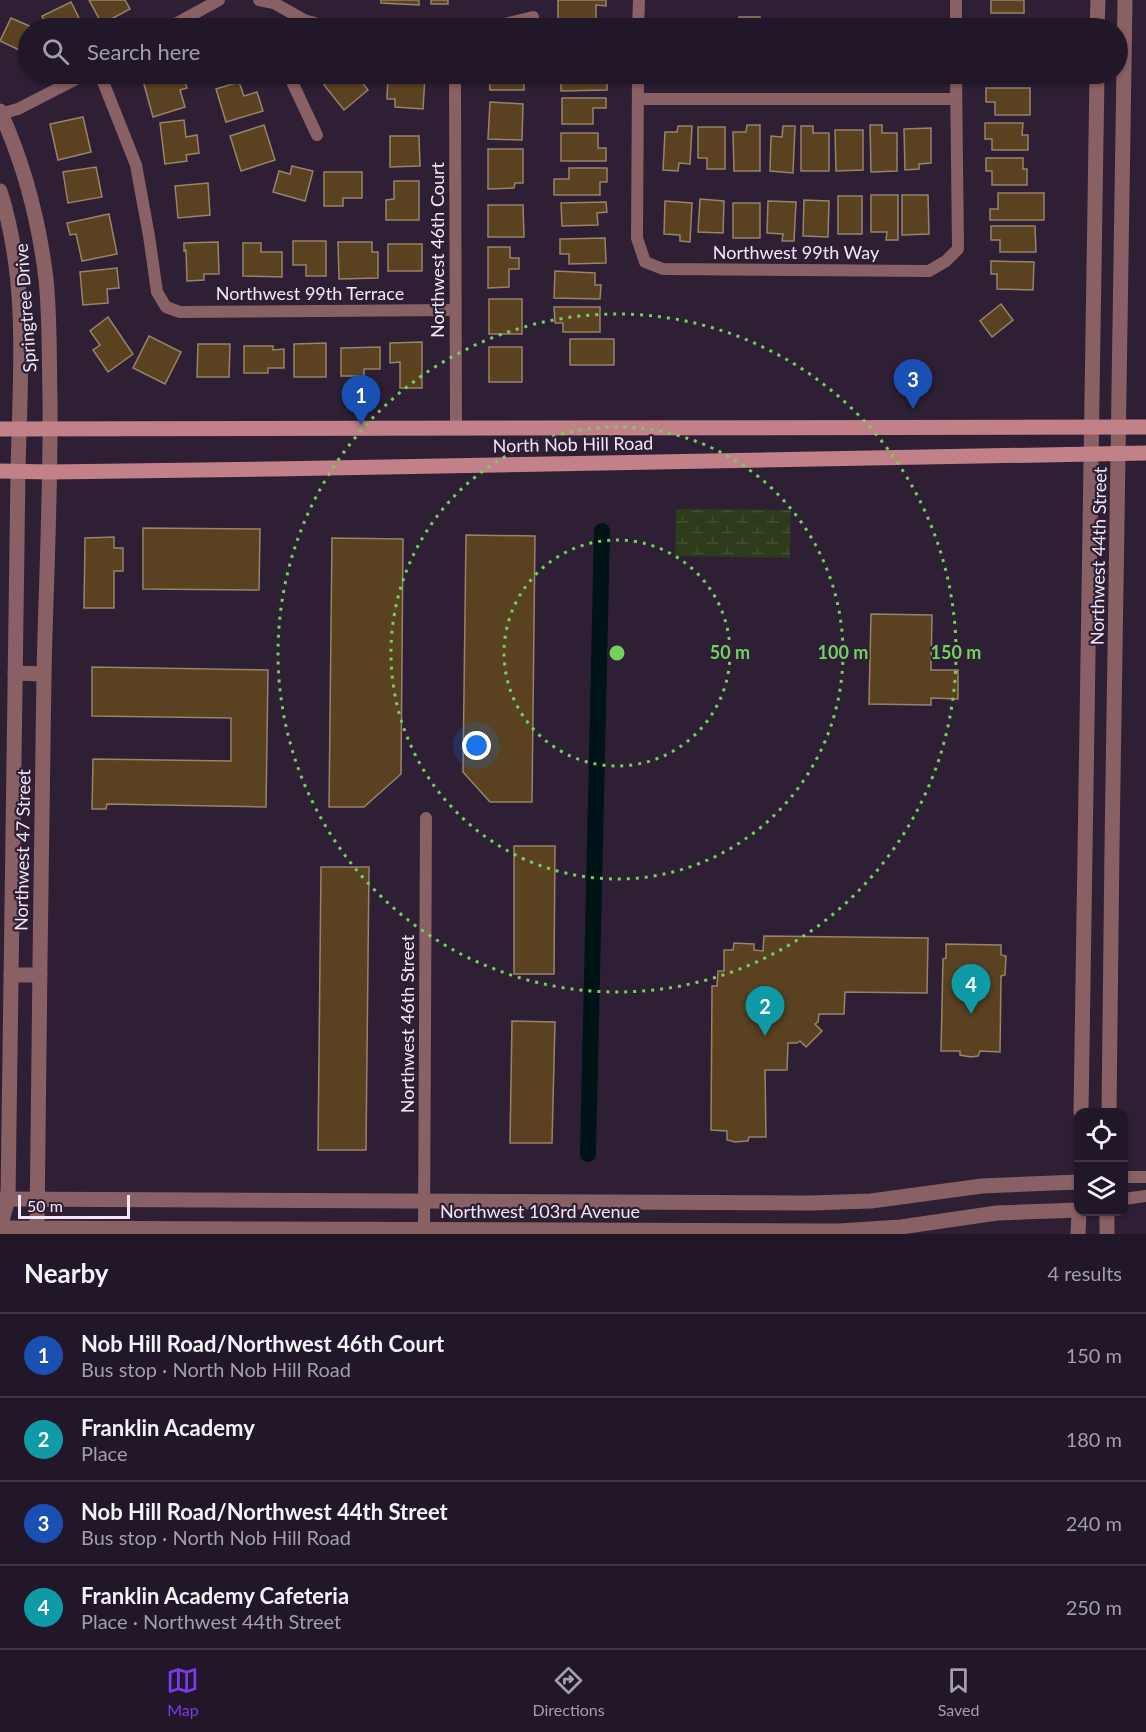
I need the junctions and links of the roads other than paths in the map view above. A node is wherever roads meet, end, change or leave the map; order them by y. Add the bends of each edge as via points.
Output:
1 (219, 0) edge
2 (259, 0) edge
3 (639, 0) edge
4 (956, 0) edge
5 (1098, 0) edge
6 (1125, 0) edge
7 (532, 17) dead end
8 (186, 18) edge
9 (294, 18) edge
10 (528, 18) edge
11 (638, 18) edge
12 (956, 18) edge
13 (1097, 18) edge
14 (1125, 18) edge
15 (67, 84) edge
16 (104, 84) edge
17 (292, 84) edge
18 (455, 84) edge
19 (638, 84) edge
20 (956, 84) edge
21 (1097, 84) edge
22 (1124, 84) edge
23 (638, 99) junction
24 (956, 99) junction
25 (0, 113) edge
26 (317, 135) dead end
27 (0, 190) edge
28 (454, 310) junction
29 (456, 427) junction
30 (1092, 427) junction
31 (1119, 427) junction
32 (1146, 427) edge
33 (0, 429) edge
34 (19, 429) junction
35 (50, 430) junction
36 (1119, 453) junction
37 (1146, 453) edge
38 (1091, 454) junction
39 (0, 471) edge
40 (18, 471) junction
41 (51, 472) junction
42 (15, 673) junction
43 (44, 674) junction
44 (426, 818) dead end
45 (11, 975) junction
46 (40, 975) junction
47 (1081, 1108) edge
48 (1109, 1108) edge
49 (1128, 1177) edge
50 (1146, 1177) edge
51 (1074, 1182) edge
52 (1146, 1196) edge
53 (1128, 1198) edge
54 (4, 1199) edge
55 (38, 1200) junction
56 (425, 1201) junction
57 (1074, 1211) edge
58 (1079, 1216) edge
59 (1107, 1216) edge
60 (0, 1228) edge
61 (37, 1228) junction
62 (424, 1230) junction
63 (1078, 1234) edge
64 (1107, 1234) edge

1 - 8 street
2 - 9 street via 274,3
3 - 11 street
4 - 12 street
5 - 13 street
6 - 14 street, Northwest 44th Street
7 - 10 street
15 - 25 street via 18,109
16 - 28 street, Northwest 99th Terrace via 136,165 157,292 166,307 180,312
17 - 26 street
18 - 28 street, Northwest 46th Court
19 - 23 street
20 - 24 street
21 - 30 street, Northwest 44th Street
22 - 31 street, Northwest 44th Street
23 - 24 street
23 - 24 street, Northwest 99th Way via 637,238 645,262 663,269 929,271 958,249
25 - 35 street, Springtree Drive via 33,205 43,254 49,325
27 - 34 street, Northwest 47 Street via 15,256 20,303
28 - 29 street, Northwest 46th Court
29 - 30 main road, North Nob Hill Road
29 - 35 main road, North Nob Hill Road
30 - 31 main road, North Nob Hill Road
30 - 38 street, Northwest 44th Street
31 - 32 main road, North Nob Hill Road
31 - 36 street, Northwest 44th Street
33 - 34 main road, North Nob Hill Road
34 - 35 main road, North Nob Hill Road
34 - 40 street, Northwest 47 Street
35 - 41 street, Springtree Drive
36 - 37 main road, North Nob Hill Road
36 - 38 main road, North Nob Hill Road
36 - 48 street, Northwest 44th Street
38 - 41 main road, North Nob Hill Road
38 - 47 street, Northwest 44th Street
39 - 40 main road, North Nob Hill Road
40 - 41 main road, North Nob Hill Road
40 - 42 street, Northwest 47 Street
41 - 43 street, Northwest 47 Street
42 - 43 street
42 - 45 street, Northwest 47 Street
43 - 46 street, Northwest 47 Street
44 - 56 street, Northwest 46th Street
45 - 46 street
45 - 54 street, Northwest 47 Street
46 - 55 street, Northwest 47 Street
49 - 50 street
51 - 56 street, Northwest 103rd Avenue via 982,1186 871,1201 810,1203
52 - 53 street
54 - 55 street, Northwest 103rd Avenue
54 - 60 street, Northwest 47 Street
55 - 56 street, Northwest 103rd Avenue
55 - 61 street, Northwest 47 Street
56 - 62 street, Northwest 46th Street
57 - 62 street, Northwest 103rd Avenue via 997,1213 901,1227 839,1231
58 - 63 street
59 - 64 street
60 - 61 street, Northwest 103rd Avenue
61 - 62 street, Northwest 103rd Avenue

